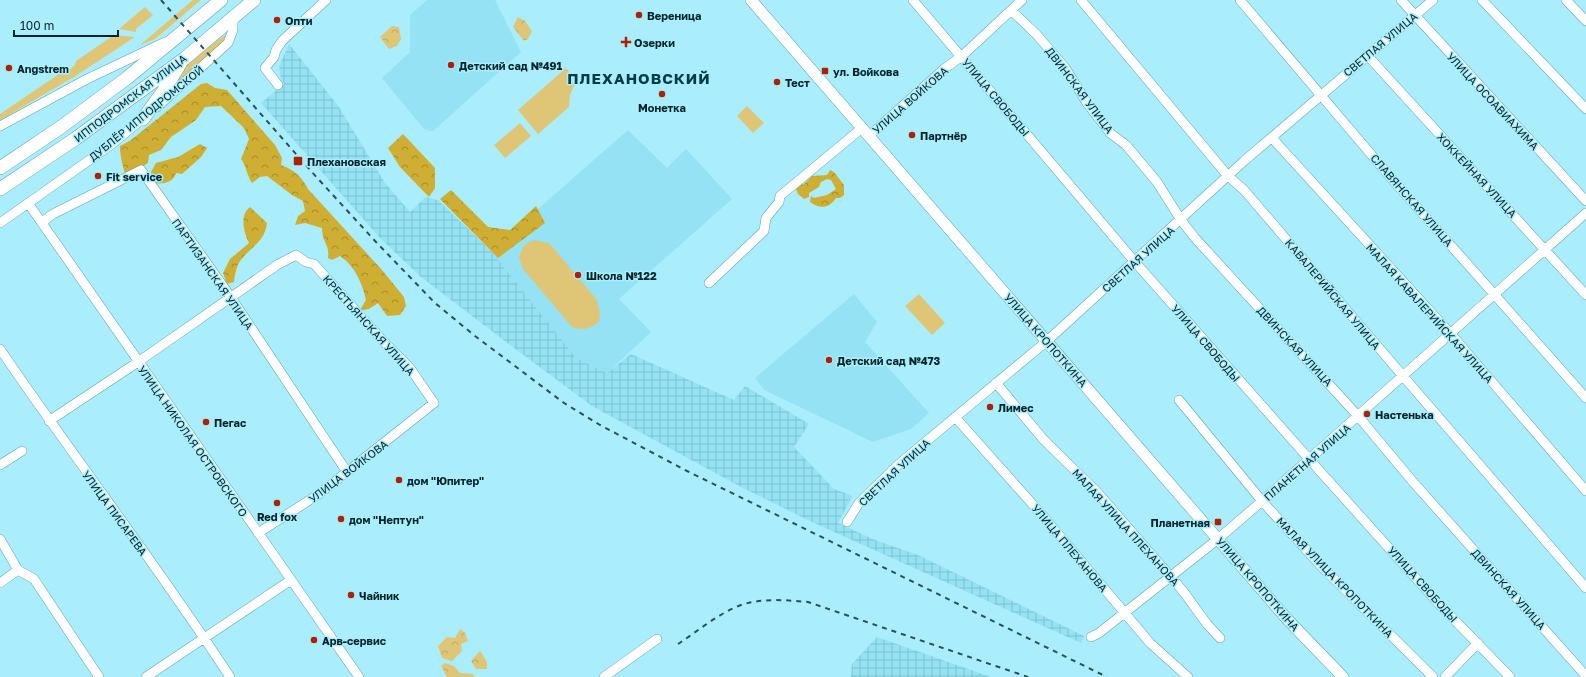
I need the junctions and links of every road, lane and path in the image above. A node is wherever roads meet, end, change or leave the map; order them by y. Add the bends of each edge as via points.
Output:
1 (221, 0) edge
2 (254, 0) edge
3 (326, 0) edge
4 (751, 0) edge
5 (913, 0) edge
6 (1022, 0) edge
7 (1081, 0) edge
8 (1240, 0) edge
9 (1400, 0) edge
10 (1433, 0) edge
11 (1482, 0) edge
12 (1566, 0) edge
13 (1012, 11) junction
14 (1414, 16) junction
15 (233, 17) junction
16 (1586, 21) edge
17 (177, 36) junction
18 (1367, 55) junction
19 (962, 56) junction
20 (184, 59) junction
21 (278, 85) dead end
22 (1321, 94) junction
23 (1586, 109) edge
24 (143, 119) junction
25 (0, 126) edge
26 (866, 132) junction
27 (1272, 138) junction
28 (0, 168) edge
29 (1228, 176) junction
30 (0, 189) edge
31 (1586, 201) edge
32 (28, 203) junction
33 (1586, 213) edge
34 (1181, 220) junction
35 (42, 222) junction
36 (0, 223) edge
37 (1546, 250) junction
38 (1135, 262) junction
39 (709, 282) dead end
40 (1495, 295) junction
41 (1586, 295) edge
42 (230, 296) junction
43 (1450, 333) junction
44 (1047, 341) junction
45 (0, 349) edge
46 (138, 362) junction
47 (1402, 376) junction
48 (996, 383) junction
49 (1586, 398) edge
50 (1179, 400) dead end
51 (434, 403) joint
52 (1358, 416) junction
53 (955, 417) junction
54 (49, 421) junction
55 (22, 451) dead end
56 (1310, 460) junction
57 (0, 465) edge
58 (347, 472) junction
59 (1586, 491) edge
60 (1262, 501) junction
61 (847, 522) dead end
62 (258, 534) junction
63 (0, 539) edge
64 (1218, 539) junction
65 (18, 570) junction
66 (1170, 577) junction
67 (291, 580) junction
68 (0, 583) edge
69 (1586, 588) edge
70 (1125, 612) junction
71 (1091, 637) dead end
72 (204, 638) junction
73 (1220, 638) dead end
74 (657, 639) dead end
75 (1478, 643) junction
76 (1586, 676) edge
77 (99, 677) edge
78 (146, 677) edge
79 (230, 677) edge
80 (359, 677) edge
81 (604, 677) edge
82 (1188, 677) edge
83 (1343, 677) edge
84 (1433, 677) edge
85 (1445, 677) edge
86 (1510, 677) edge

1 - 17 highway, ИППОДРОМСКАЯ УЛИЦА
2 - 15 highway, ИППОДРОМСКАЯ УЛИЦА
3 - 21 street via 282,41 274,58 264,68
4 - 26 main road, УЛИЦА КРОПОТКИНА
5 - 19 street, УЛИЦА СВОБОДЫ
6 - 13 street, УЛИЦА ВОЙКОВА
7 - 29 street, КАВАЛЕРИЙСКАЯ УЛИЦА
8 - 22 street, СЛАВЯНСКАЯ УЛИЦА
9 - 14 street, УЛИЦА ОСОАВИАХИМА
10 - 14 street, СВЕТЛАЯ УЛИЦА
11 - 23 street
12 - 16 street
13 - 19 street, УЛИЦА ВОЙКОВА
13 - 34 street, ДВИНСКАЯ УЛИЦА via 1066,69 1087,103 1110,132 1126,145 1157,182
14 - 18 street, СВЕТЛАЯ УЛИЦА
14 - 31 street, УЛИЦА ОСОАВИАХИМА
15 - 20 highway, ИППОДРОМСКАЯ УЛИЦА
15 - 24 street, ДУБЛЁР ИППОДРОМСКОЙ via 233,30 228,43
17 - 25 street
17 - 28 highway, ИППОДРОМСКАЯ УЛИЦА via 121,82
18 - 22 street, СВЕТЛАЯ УЛИЦА
18 - 37 street, ХОККЕЙНАЯ УЛИЦА
19 - 26 street, УЛИЦА ВОЙКОВА
19 - 38 street, УЛИЦА СВОБОДЫ
20 - 24 highway
20 - 30 highway, ИППОДРОМСКАЯ УЛИЦА via 75,139
22 - 27 street, СВЕТЛАЯ УЛИЦА
22 - 40 street, СЛАВЯНСКАЯ УЛИЦА
24 - 32 street, ДУБЛЁР ИППОДРОМСКОЙ
26 - 39 street, УЛИЦА ВОЙКОВА via 780,196 779,202 766,218 764,231
26 - 44 main road, УЛИЦА КРОПОТКИНА
27 - 29 street, СВЕТЛАЯ УЛИЦА
27 - 43 street, МАЛАЯ КАВАЛЕРИЙСКАЯ УЛИЦА
29 - 34 street, СВЕТЛАЯ УЛИЦА
29 - 47 street, КАВАЛЕРИЙСКАЯ УЛИЦА via 1244,190
32 - 35 street, УЛИЦА НИКОЛАЯ ОСТРОВСКОГО
32 - 36 street, ДУБЛЁР ИППОДРОМСКОЙ
33 - 37 street, ПЛАНЕТНАЯ УЛИЦА
34 - 38 street, СВЕТЛАЯ УЛИЦА
34 - 52 street, ДВИНСКАЯ УЛИЦА
35 - 42 street, ПАРТИЗАНСКАЯ УЛИЦА via 141,170
35 - 46 street, УЛИЦА НИКОЛАЯ ОСТРОВСКОГО
37 - 40 street, ПЛАНЕТНАЯ УЛИЦА
37 - 41 street, ХОККЕЙНАЯ УЛИЦА
38 - 44 street, СВЕТЛАЯ УЛИЦА
38 - 56 street, УЛИЦА СВОБОДЫ
40 - 43 street, ПЛАНЕТНАЯ УЛИЦА
40 - 49 street, СЛАВЯНСКАЯ УЛИЦА
42 - 46 street
42 - 51 street, КРЕСТЬЯНСКАЯ УЛИЦА via 296,255 314,264 410,368
42 - 58 street, ПАРТИЗАНСКАЯ УЛИЦА
43 - 47 street, ПЛАНЕТНАЯ УЛИЦА
43 - 59 street, МАЛАЯ КАВАЛЕРИЙСКАЯ УЛИЦА
44 - 48 street, СВЕТЛАЯ УЛИЦА
44 - 64 main road, УЛИЦА КРОПОТКИНА
45 - 54 street, УЛИЦА ПИСАРЕВА
46 - 54 street
46 - 62 street, УЛИЦА НИКОЛАЯ ОСТРОВСКОГО
47 - 52 street, ПЛАНЕТНАЯ УЛИЦА
47 - 69 street, КАВАЛЕРИЙСКАЯ УЛИЦА
48 - 53 street, СВЕТЛАЯ УЛИЦА
48 - 66 street, МАЛАЯ УЛИЦА ПЛЕХАНОВА via 1044,440 1098,493
50 - 60 street, МАЛАЯ УЛИЦА КРОПОТКИНА
51 - 58 street, УЛИЦА ВОЙКОВА
52 - 56 street, ПЛАНЕТНАЯ УЛИЦА
52 - 76 street, ДВИНСКАЯ УЛИЦА via 1414,483
53 - 61 street, СВЕТЛАЯ УЛИЦА via 899,464 859,503
53 - 70 street, УЛИЦА ПЛЕХАНОВА via 1044,516
54 - 72 street, УЛИЦА ПИСАРЕВА
55 - 57 street
56 - 60 street, ПЛАНЕТНАЯ УЛИЦА
56 - 75 street, УЛИЦА СВОБОДЫ via 1439,604
58 - 62 street, УЛИЦА ВОЙКОВА via 319,494
60 - 64 street, ПЛАНЕТНАЯ УЛИЦА
60 - 84 street, МАЛАЯ УЛИЦА КРОПОТКИНА via 1320,565
62 - 67 street, УЛИЦА НИКОЛАЯ ОСТРОВСКОГО
63 - 65 street
64 - 66 street, ПЛАНЕТНАЯ УЛИЦА
64 - 83 main road, УЛИЦА КРОПОТКИНА via 1292,624
65 - 68 street
65 - 77 street via 34,579
66 - 70 street, ПЛАНЕТНАЯ УЛИЦА
66 - 73 street, МАЛАЯ УЛИЦА ПЛЕХАНОВА
67 - 72 street
67 - 80 street, УЛИЦА НИКОЛАЯ ОСТРОВСКОГО
70 - 71 street, ПЛАНЕТНАЯ УЛИЦА
70 - 82 street, УЛИЦА ПЛЕХАНОВА via 1150,643
72 - 78 street
72 - 79 street, УЛИЦА ПИСАРЕВА
74 - 81 street
75 - 85 street
75 - 86 street, УЛИЦА СВОБОДЫ

